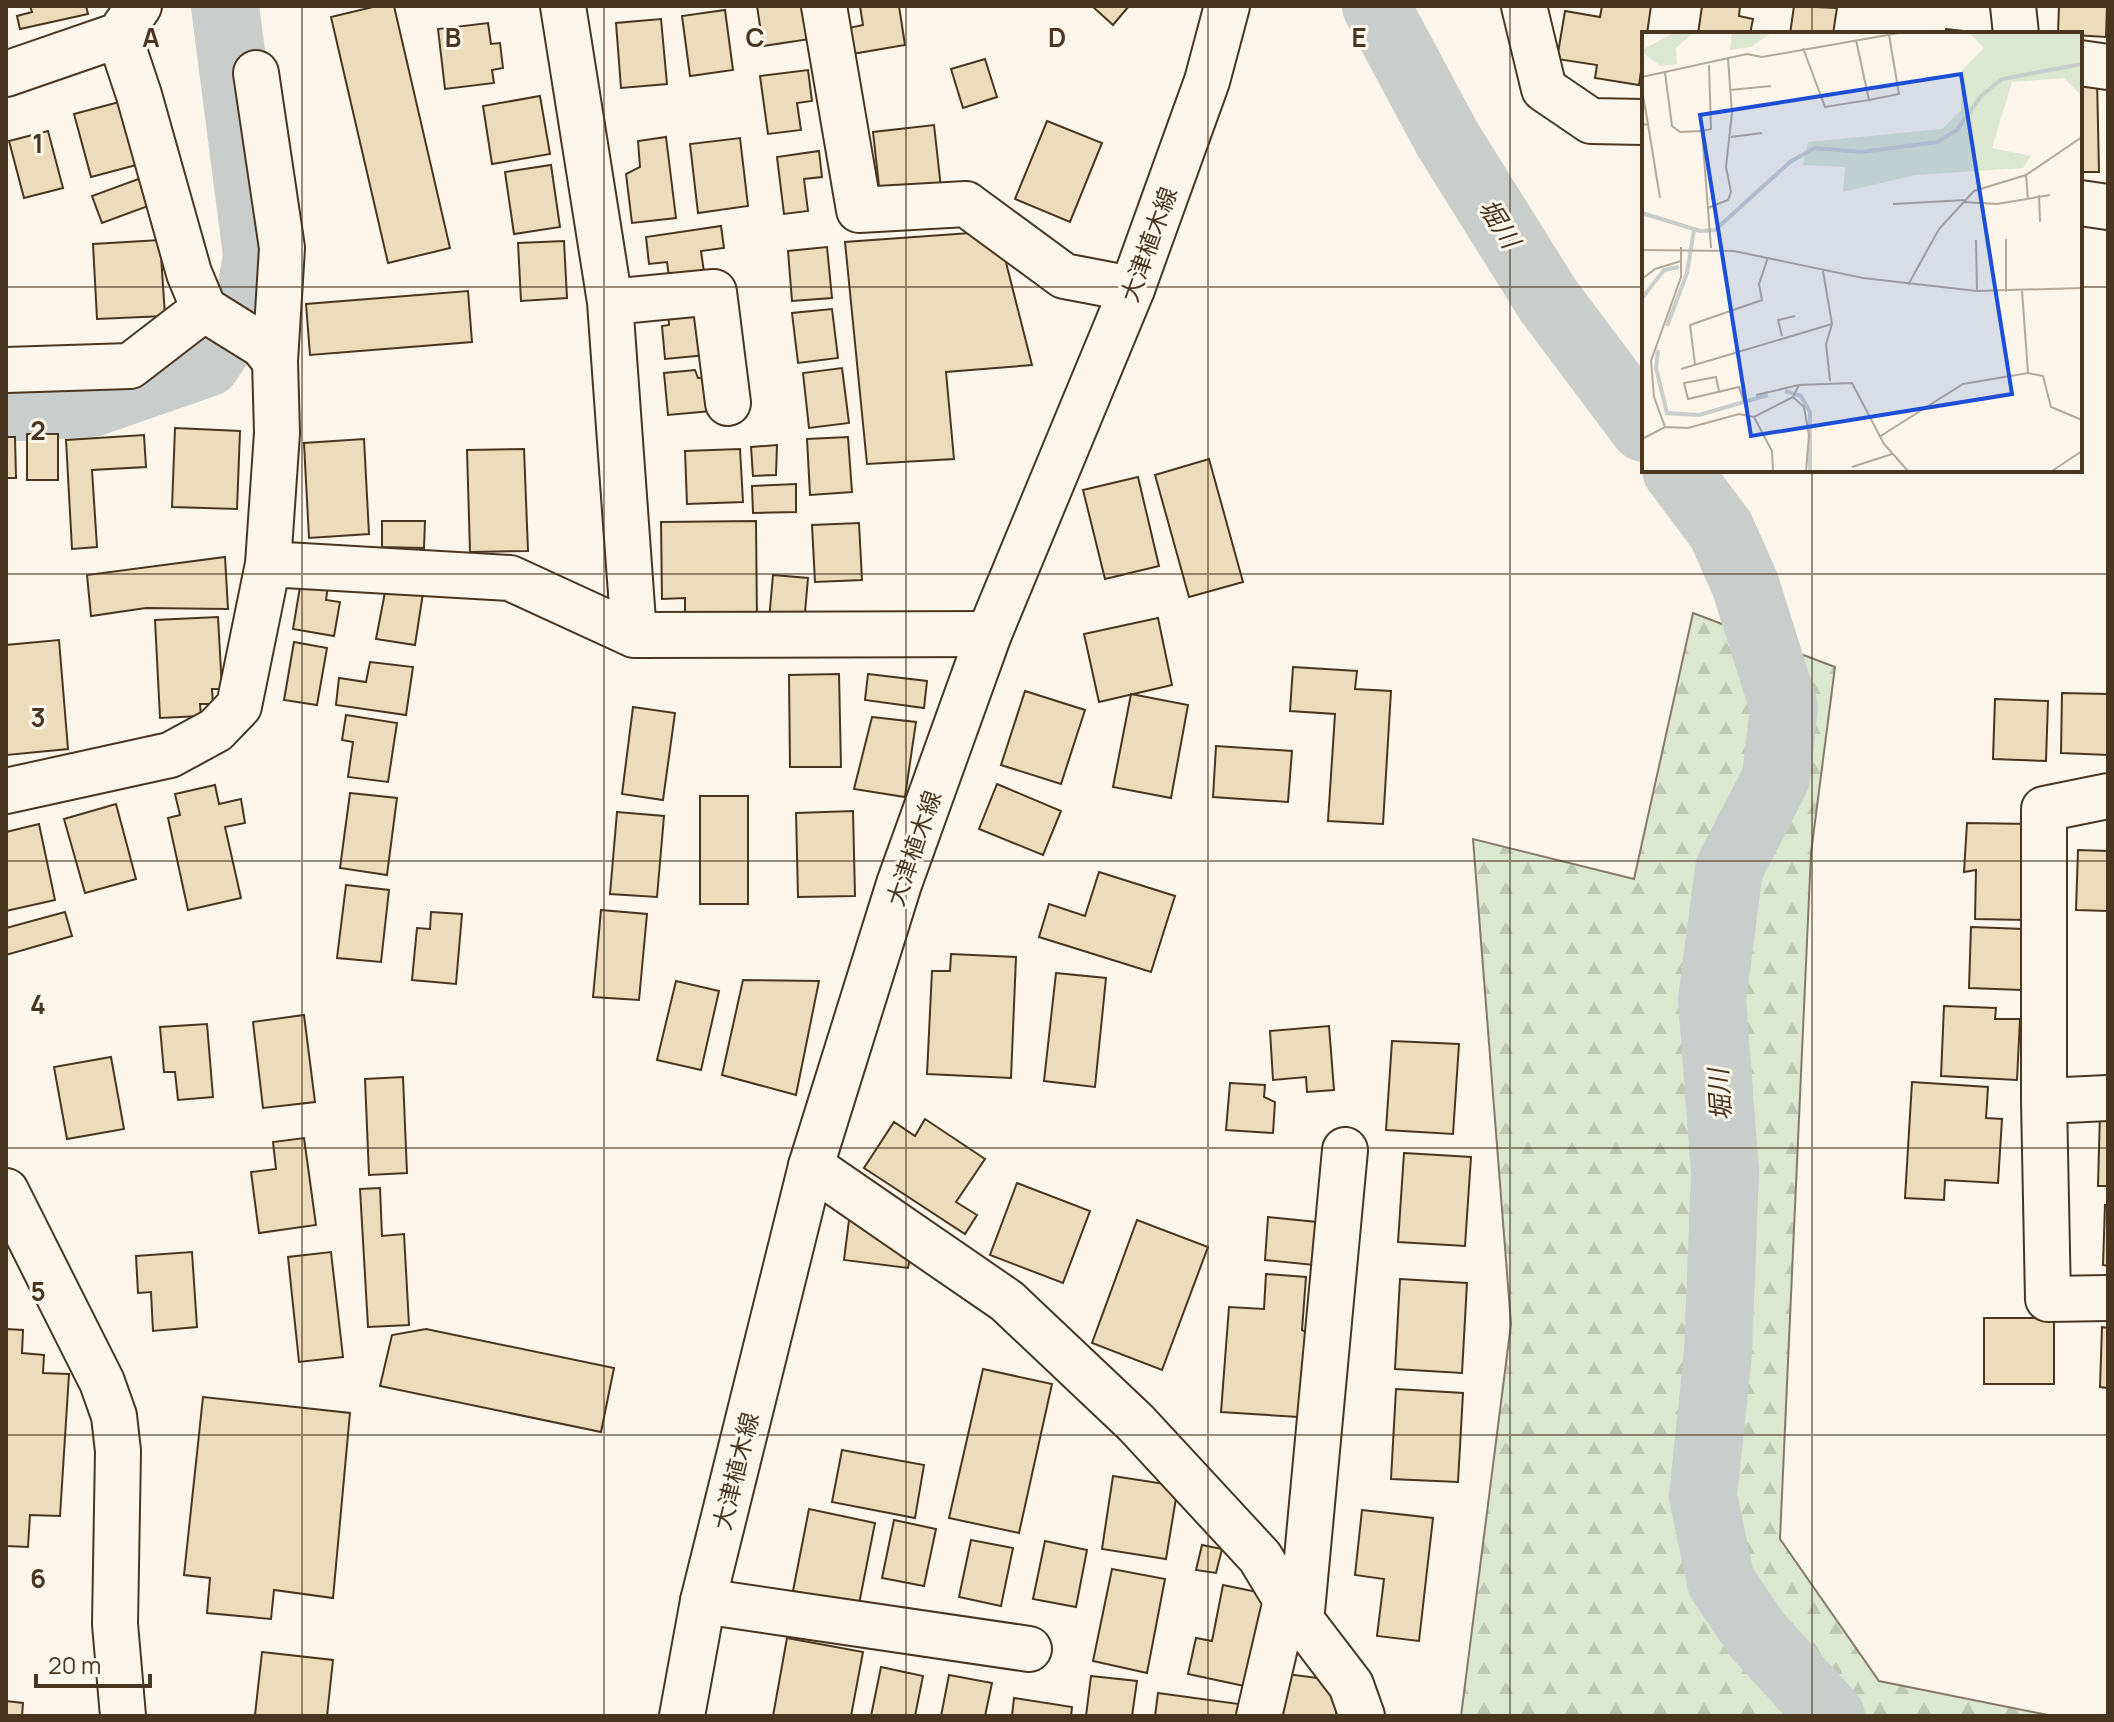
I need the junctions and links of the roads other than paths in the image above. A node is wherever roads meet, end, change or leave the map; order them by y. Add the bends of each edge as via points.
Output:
1 (563, 6) edge
2 (824, 6) edge
3 (1227, 6) edge
4 (1524, 6) edge
5 (2013, 6) edge
6 (129, 20) edge
7 (2016, 32) edge
8 (2082, 63) edge
9 (2108, 67) edge
10 (256, 73) dead end
11 (6, 74) edge
12 (1642, 122) edge
13 (2082, 203) edge
14 (2108, 207) edge
15 (1132, 289) junction
16 (610, 302) junction
17 (204, 309) junction
18 (275, 361) junction
19 (6, 370) edge
20 (728, 403) dead end
21 (268, 564) junction
22 (989, 634) junction
23 (634, 635) junction
24 (6, 791) edge
25 (2108, 796) edge
26 (2108, 1098) edge
27 (2044, 1101) junction
28 (1345, 1150) dead end
29 (811, 1166) junction
30 (6, 1191) edge
31 (2108, 1298) edge
32 (703, 1601) junction
33 (1293, 1611) junction
34 (1029, 1649) dead end
35 (123, 1716) edge
36 (682, 1716) edge
37 (1259, 1716) edge
38 (1362, 1716) edge

1 - 16 street
2 - 15 street via 859,210 966,204 1064,276
3 - 15 street, 大津植木線 via 1207,81
4 - 12 street via 1544,89 1591,121
5 - 7 street
6 - 11 street
6 - 17 street via 139,95
8 - 9 street
10 - 18 street via 282,248
13 - 14 street
15 - 22 street, 大津植木線
16 - 20 street via 714,292
16 - 23 street
17 - 18 street via 262,345
17 - 19 street via 130,366
18 - 21 street via 277,433
21 - 23 street via 510,578
21 - 24 street via 239,706 216,730 170,755
22 - 23 street
22 - 29 street, 大津植木線 via 899,884
25 - 27 street via 2044,809
26 - 27 street
27 - 31 street via 2048,1299
28 - 33 street
29 - 32 street, 大津植木線
29 - 33 street via 1007,1301 1157,1445 1260,1557
30 - 35 street via 114,1416 115,1624
32 - 34 street
32 - 36 street, 大津植木線
33 - 37 street
33 - 38 street via 1351,1685

